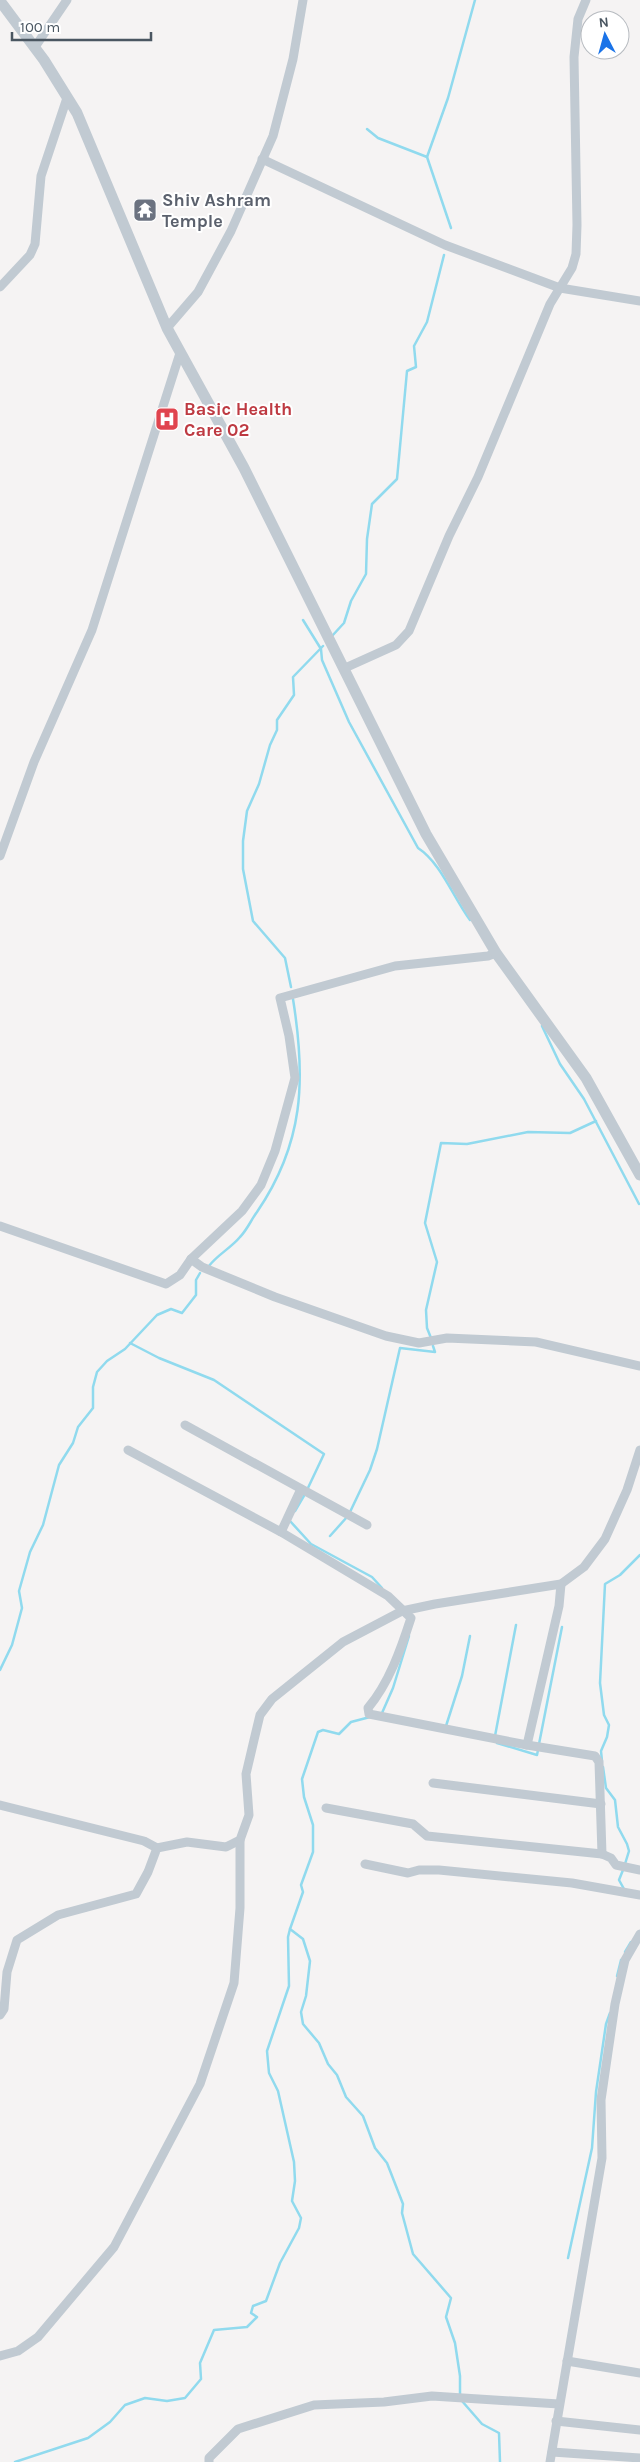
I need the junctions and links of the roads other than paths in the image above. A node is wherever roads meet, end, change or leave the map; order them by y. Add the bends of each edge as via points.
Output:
1 (67, 0) edge
2 (303, 0) edge
3 (586, 0) edge
4 (0, 1) edge
5 (35, 47) junction
6 (67, 98) junction
7 (262, 159) junction
8 (0, 287) edge
9 (560, 288) junction
10 (640, 301) edge
11 (168, 328) junction
12 (180, 353) junction
13 (344, 668) junction
14 (0, 856) edge
15 (496, 953) junction
16 (640, 1175) edge
17 (0, 1226) edge
18 (191, 1259) junction
19 (640, 1366) edge
20 (185, 1425) dead end
21 (128, 1450) dead end
22 (640, 1450) edge
23 (301, 1489) junction
24 (367, 1525) dead end
25 (281, 1532) junction
26 (561, 1584) junction
27 (402, 1611) junction
28 (527, 1745) junction
29 (433, 1783) dead end
30 (601, 1804) junction
31 (0, 1805) edge
32 (326, 1808) dead end
33 (240, 1840) junction
34 (156, 1848) junction
35 (602, 1854) junction
36 (365, 1864) dead end
37 (640, 1870) edge
38 (640, 1895) edge
39 (640, 1934) edge
40 (0, 2015) edge
41 (0, 2356) edge
42 (567, 2361) junction
43 (640, 2373) edge
44 (559, 2404) junction
45 (556, 2421) junction
46 (640, 2430) edge
47 (552, 2452) junction
48 (640, 2458) edge
49 (208, 2462) edge
50 (550, 2462) edge

1 - 5 street
2 - 7 street via 291,68 273,136
3 - 9 street via 578,19 574,57 576,254
4 - 5 street
5 - 6 street
6 - 8 street via 41,176 35,244 30,256
6 - 11 street via 77,113
7 - 9 street via 445,245
7 - 11 street via 231,231 198,292
9 - 10 street
9 - 13 street via 550,304 409,631 396,645
11 - 12 street
12 - 13 street via 244,468
12 - 14 street via 92,630 34,762
13 - 15 street via 426,834
15 - 16 street via 586,1078
15 - 18 street via 395,966 280,998 295,1078 274,1151 261,1185 242,1211
17 - 18 street via 166,1284 180,1275
18 - 19 street via 202,1267 275,1298 386,1336 419,1343 447,1338 536,1342
20 - 23 street
21 - 25 street
22 - 26 street via 627,1490 604,1539 584,1567
23 - 24 street
23 - 25 street
25 - 27 street via 388,1596
26 - 27 street
26 - 28 street
27 - 28 street via 411,1618 389,1675 378,1697 368,1708 369,1714
27 - 33 street via 343,1642 292,1681 260,1715 246,1774 249,1815
28 - 30 street via 595,1756 599,1762
29 - 30 street
30 - 35 street
31 - 34 street via 144,1841
32 - 35 street via 413,1824 427,1836
33 - 34 street via 226,1847 187,1842
33 - 41 street via 240,1908 234,1983 200,2084 114,2247 38,2337 18,2350
34 - 40 street via 136,1894 58,1915 17,1940 7,1972 4,2009
35 - 37 street via 616,1865
36 - 38 street via 408,1873 439,1870 572,1883
39 - 42 street via 625,1960 614,2004 601,2100 602,2158
42 - 43 street
42 - 44 street
44 - 45 street
44 - 49 street via 432,2396 314,2405 238,2429
45 - 46 street
45 - 47 street
47 - 48 street
47 - 50 street

